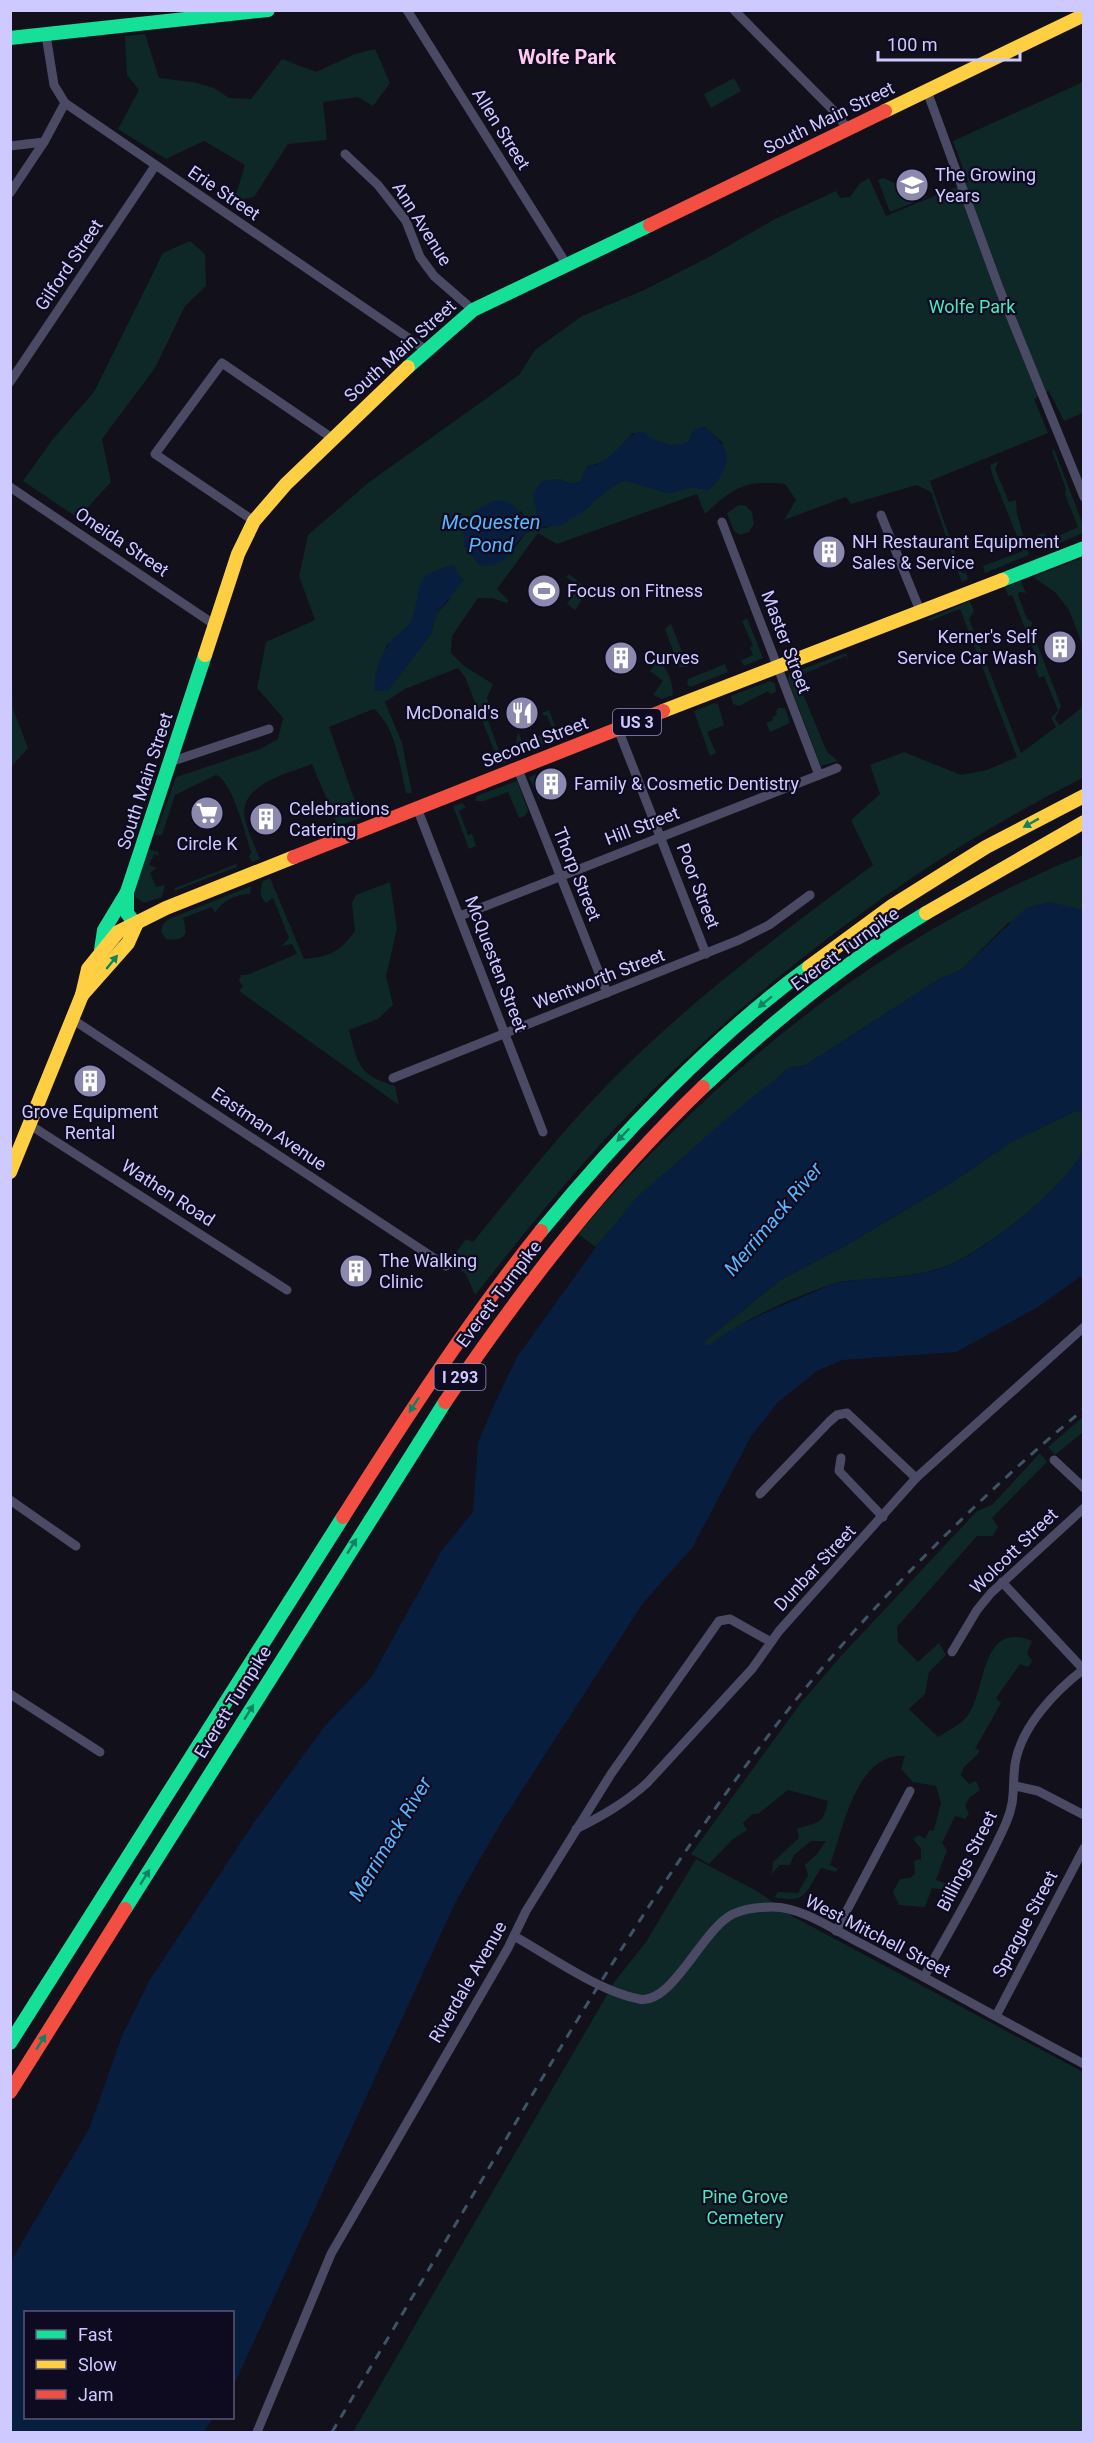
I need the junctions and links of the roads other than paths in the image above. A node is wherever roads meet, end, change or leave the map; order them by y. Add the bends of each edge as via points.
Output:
1 (268, 10) edge
2 (407, 10) edge
3 (734, 10) edge
4 (1083, 15) edge
5 (153, 17) edge
6 (46, 35) junction
7 (10, 38) edge
8 (927, 91) junction
9 (65, 103) junction
10 (848, 129) junction
11 (44, 142) junction
12 (10, 146) edge
13 (345, 154) dead end
14 (155, 166) junction
15 (10, 193) edge
16 (567, 265) junction
17 (473, 310) junction
18 (426, 351) junction
19 (10, 382) edge
20 (332, 438) junction
21 (10, 487) edge
22 (1083, 497) edge
23 (881, 515) dead end
24 (254, 521) junction
25 (722, 522) dead end
26 (1083, 548) edge
27 (921, 614) junction
28 (215, 625) junction
29 (779, 668) junction
30 (269, 729) dead end
31 (618, 729) junction
32 (170, 762) junction
33 (517, 767) junction
34 (837, 768) dead end
35 (819, 775) junction
36 (1083, 796) edge
37 (417, 808) junction
38 (1083, 822) edge
39 (1083, 833) edge
40 (661, 836) junction
41 (560, 875) junction
42 (127, 892) junction
43 (810, 896) dead end
44 (460, 916) junction
45 (136, 925) junction
46 (900, 929) junction
47 (101, 950) junction
48 (706, 954) junction
49 (607, 993) junction
50 (82, 995) junction
51 (72, 1019) junction
52 (506, 1035) junction
53 (393, 1078) dead end
54 (30, 1125) junction
55 (543, 1132) dead end
56 (10, 1172) edge
57 (446, 1266) dead end
58 (287, 1290) dead end
59 (1083, 1327) edge
60 (841, 1458) dead end
61 (1054, 1460) dead end
62 (916, 1478) junction
63 (1083, 1488) edge
64 (760, 1494) dead end
65 (10, 1500) edge
66 (1083, 1508) edge
67 (883, 1517) junction
68 (76, 1546) dead end
69 (1002, 1582) junction
70 (771, 1642) junction
71 (952, 1652) dead end
72 (1083, 1670) edge
73 (10, 1694) edge
74 (100, 1752) dead end
75 (1016, 1786) junction
76 (910, 1791) dead end
77 (1083, 1815) edge
78 (574, 1830) junction
79 (1083, 1848) edge
80 (836, 1931) junction
81 (514, 1936) junction
82 (924, 1977) junction
83 (996, 2016) junction
84 (10, 2043) edge
85 (1083, 2064) edge
86 (10, 2092) edge
87 (257, 2433) edge

1 - 5 main road
2 - 16 street, Allen Street
3 - 10 street
4 - 8 main road, South Main Street
5 - 6 main road
6 - 7 main road
6 - 9 street via 54,85
8 - 10 main road, South Main Street
8 - 22 street via 999,288
9 - 11 street
9 - 14 street, Erie Street
10 - 16 main road, South Main Street
11 - 12 street
11 - 15 street
13 - 17 street, Ann Avenue via 378,185 406,221 420,256 434,276
14 - 18 street, Erie Street
14 - 19 street, Gilford Street
16 - 17 main road, South Main Street
17 - 18 main road, South Main Street
18 - 20 main road, South Main Street
20 - 24 main road, South Main Street
20 - 24 street via 222,363 155,454
21 - 28 street, Oneida Street
23 - 27 street
24 - 28 main road, South Main Street via 238,554
25 - 29 street, Master Street
26 - 27 main road, Second Street / US 3
27 - 29 main road, Second Street / US 3
28 - 32 main road, South Main Street
29 - 31 main road, Second Street / US 3
29 - 35 street, Master Street
30 - 32 street
31 - 33 main road, Second Street / US 3
31 - 40 street, Poor Street
32 - 42 main road, South Main Street
33 - 37 main road, Second Street / US 3
33 - 41 street, Thorp Street
34 - 35 street, Hill Street
35 - 40 street, Hill Street
36 -> 84 main road, Everett Turnpike / I 293 via 954,867 791,981 689,1068 567,1198 496,1284 433,1375
37 - 44 street, McQuesten Street
37 - 45 main road, Second Street / US 3 via 166,908
38 - 46 main road, Everett Turnpike / I 293
39 - 46 main road
40 - 41 street, Hill Street
40 - 48 street, Poor Street
41 - 44 street, Hill Street
41 - 49 street, Thorp Street
42 - 45 main road via 128,913
42 - 47 main road, South Main Street via 104,930
43 - 48 street, Wentworth Street via 759,931
44 - 52 street, McQuesten Street
45 - 47 main road, US 3 via 118,932
50 -> 45 main road, US 3 via 128,943
86 -> 46 main road, Everett Turnpike / I 293 via 380,1501 536,1270 685,1105 794,1009
47 - 50 main road, US 3 via 82,983
48 - 49 street, Wentworth Street
49 - 52 street, Wentworth Street
50 - 51 main road, US 3
51 - 54 main road, US 3
51 - 57 street, Eastman Avenue
52 - 53 street, Wentworth Street
52 - 55 street, McQuesten Street
54 - 56 main road, US 3
54 - 58 street, Wathen Road
59 - 62 street, Dunbar Street
60 - 67 street via 839,1472
61 - 63 street
62 - 64 street via 847,1413 837,1414
62 - 67 street, Dunbar Street
65 - 68 street
66 - 69 street, Wolcott Street
67 - 70 street, Dunbar Street
69 - 71 street, Wolcott Street via 983,1602
69 - 72 street
70 - 78 street, Dunbar Street via 752,1669 646,1783 603,1816
70 - 78 street, Riverdale Avenue via 730,1618 719,1621
72 - 75 street, Billings Street via 1062,1688 1028,1731 1016,1761
73 - 74 street
75 - 77 street via 1038,1791
75 - 82 street, Billings Street via 1005,1825
76 - 80 street
78 - 81 street, Riverdale Avenue
79 - 83 street, Sprague Street
80 - 81 street, West Mitchell Street via 776,1907 734,1914 709,1934 667,1989 648,2000 599,1983
80 - 82 street, West Mitchell Street
81 - 87 street, Riverdale Avenue via 331,2254
82 - 83 street, West Mitchell Street
83 - 85 street, West Mitchell Street

